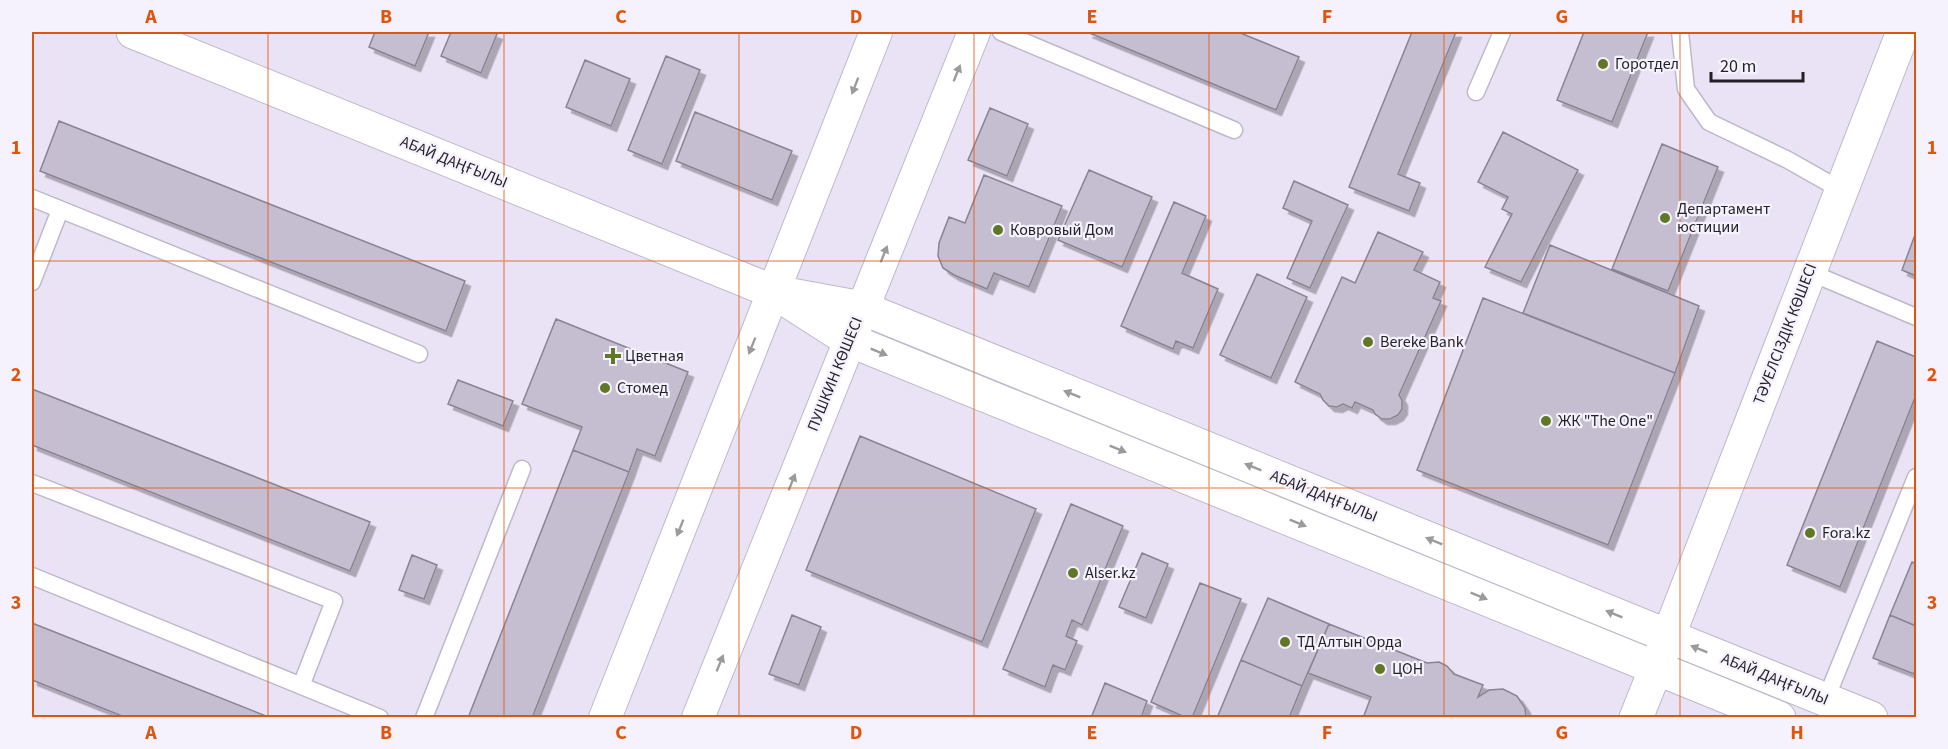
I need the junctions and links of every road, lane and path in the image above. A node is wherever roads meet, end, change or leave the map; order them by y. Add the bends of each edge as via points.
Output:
1 (134, 32) edge
2 (876, 32) edge
3 (974, 32) edge
4 (1001, 32) edge
5 (1502, 32) edge
6 (1680, 32) edge
7 (1903, 32) edge
8 (1476, 92) dead end
9 (1234, 130) dead end
10 (1841, 190) junction
11 (32, 198) edge
12 (60, 210) junction
13 (1809, 272) junction
14 (32, 282) edge
15 (774, 292) junction
16 (862, 308) junction
17 (1917, 317) edge
18 (849, 340) junction
19 (419, 354) dead end
20 (522, 469) dead end
21 (1917, 477) edge
22 (32, 483) edge
23 (1912, 503) edge
24 (32, 576) edge
25 (1668, 636) junction
26 (1656, 668) junction
27 (301, 686) junction
28 (1826, 699) junction
29 (380, 717) edge
30 (424, 717) edge
31 (605, 717) edge
32 (698, 717) edge
33 (1636, 717) edge
34 (1779, 717) edge
35 (1870, 717) edge

1 - 15 main road, АБАЙ ДАҢҒЫЛЫ
2 -> 15 street
16 -> 3 street, ПУШКИН КӨШЕСІ
4 - 9 lane
5 - 8 lane
6 - 10 lane via 1686,89 1709,122
7 - 10 main road, ТӘУЕЛСІЗДІК КӨШЕСІ
10 - 13 main road, ТӘУЕЛСІЗДІК КӨШЕСІ
11 - 12 lane
12 - 14 lane
12 - 19 lane
13 - 17 lane
13 - 25 main road, ТӘУЕЛСІЗДІК КӨШЕСІ
15 - 16 main road, АБАЙ ДАҢҒЫЛЫ
15 - 18 main road, АБАЙ ДАҢҒЫЛЫ
15 -> 31 street
16 - 18 street, ПУШКИН КӨШЕСІ
25 -> 16 main road, АБАЙ ДАҢҒЫЛЫ
18 -> 26 main road, АБАЙ ДАҢҒЫЛЫ
32 -> 18 street, ПУШКИН КӨШЕСІ
20 - 30 lane
21 - 23 lane
22 - 27 lane via 334,602
23 - 28 lane
24 - 27 lane
25 - 26 main road, ТӘУЕЛСІЗДІК КӨШЕСІ
28 -> 25 main road, АБАЙ ДАҢҒЫЛЫ
26 - 33 main road
26 - 34 main road, АБАЙ ДАҢҒЫЛЫ
27 - 29 lane
28 - 35 main road, АБАЙ ДАҢҒЫЛЫ

